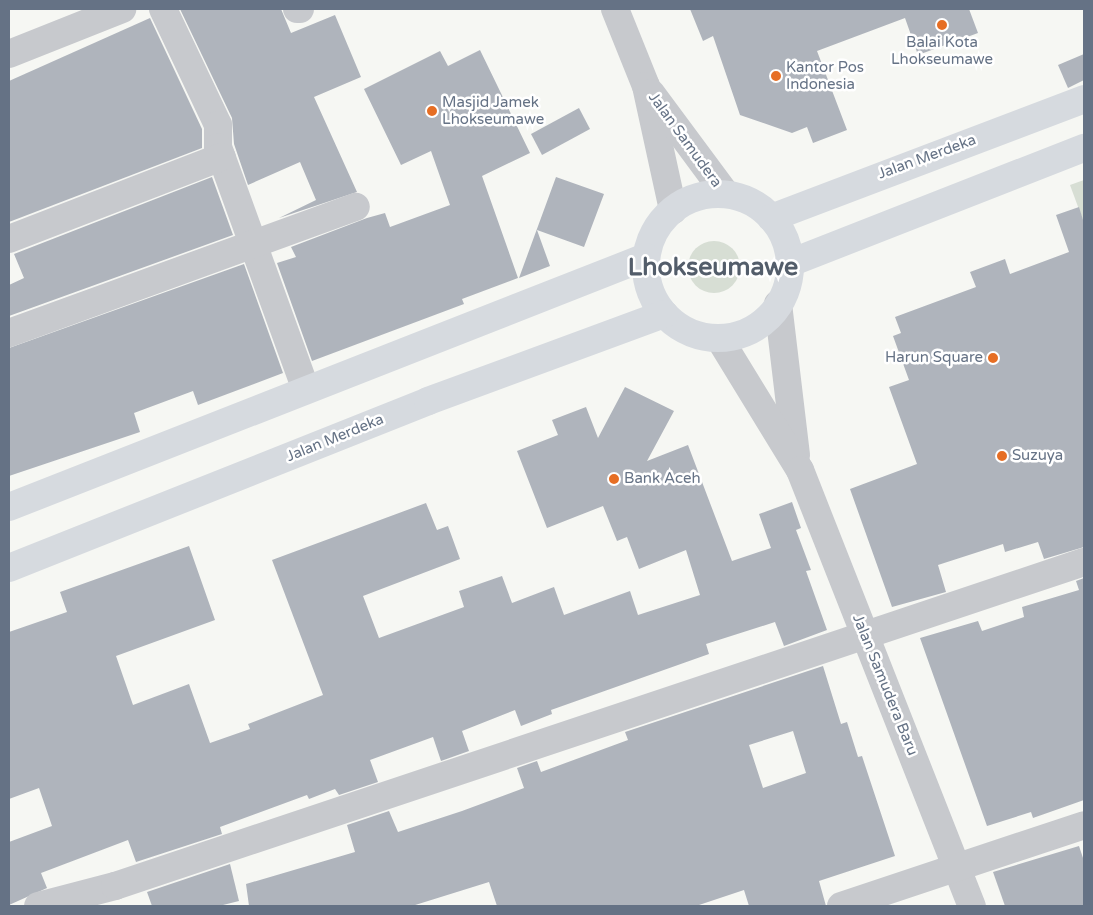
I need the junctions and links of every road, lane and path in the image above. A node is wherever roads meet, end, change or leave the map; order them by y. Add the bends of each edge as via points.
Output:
1 (122, 9) edge
2 (163, 9) edge
3 (615, 9) edge
4 (9, 54) edge
5 (646, 86) junction
6 (1084, 99) edge
7 (1084, 148) edge
8 (222, 157) junction
9 (725, 193) junction
10 (356, 207) dead end
11 (673, 210) junction
12 (771, 218) junction
13 (9, 239) edge
14 (253, 244) junction
15 (646, 257) junction
16 (790, 263) junction
17 (778, 304) junction
18 (664, 314) junction
19 (9, 334) edge
20 (719, 338) junction
21 (306, 390) junction
22 (797, 464) junction
23 (9, 506) edge
24 (1084, 562) edge
25 (9, 568) edge
26 (865, 634) junction
27 (1084, 825) edge
28 (957, 868) junction
29 (120, 896) edge
30 (38, 906) edge
31 (842, 906) edge
32 (972, 906) edge

1 - 4 street
2 - 8 street via 218,125
3 - 5 street, Jalan Samudera
5 - 9 street, Jalan Samudera
5 - 11 street, Jalan Samudera
6 - 12 main road, Jalan Merdeka
7 - 16 main road
8 - 13 street
8 - 14 street
9 - 11 main road via 689,200
9 - 12 main road via 758,206
10 - 14 street
11 - 15 main road via 660,223
12 - 16 main road via 784,238
14 - 19 street
14 - 21 street
15 - 18 main road via 652,297
15 - 21 main road
16 - 17 main road via 787,284
17 - 20 main road via 760,324 745,332
17 - 22 street, Jalan Samudera Baru
18 - 20 main road via 681,328
18 - 25 main road, Jalan Merdeka via 428,401
20 - 22 street, Jalan Samudera Baru
21 - 23 main road
22 - 26 street, Jalan Samudera Baru
24 - 26 street
26 - 28 street, Jalan Samudera Baru
26 - 29 street
27 - 28 street
28 - 31 street
28 - 32 street, Jalan Samudera Baru
29 - 30 street

